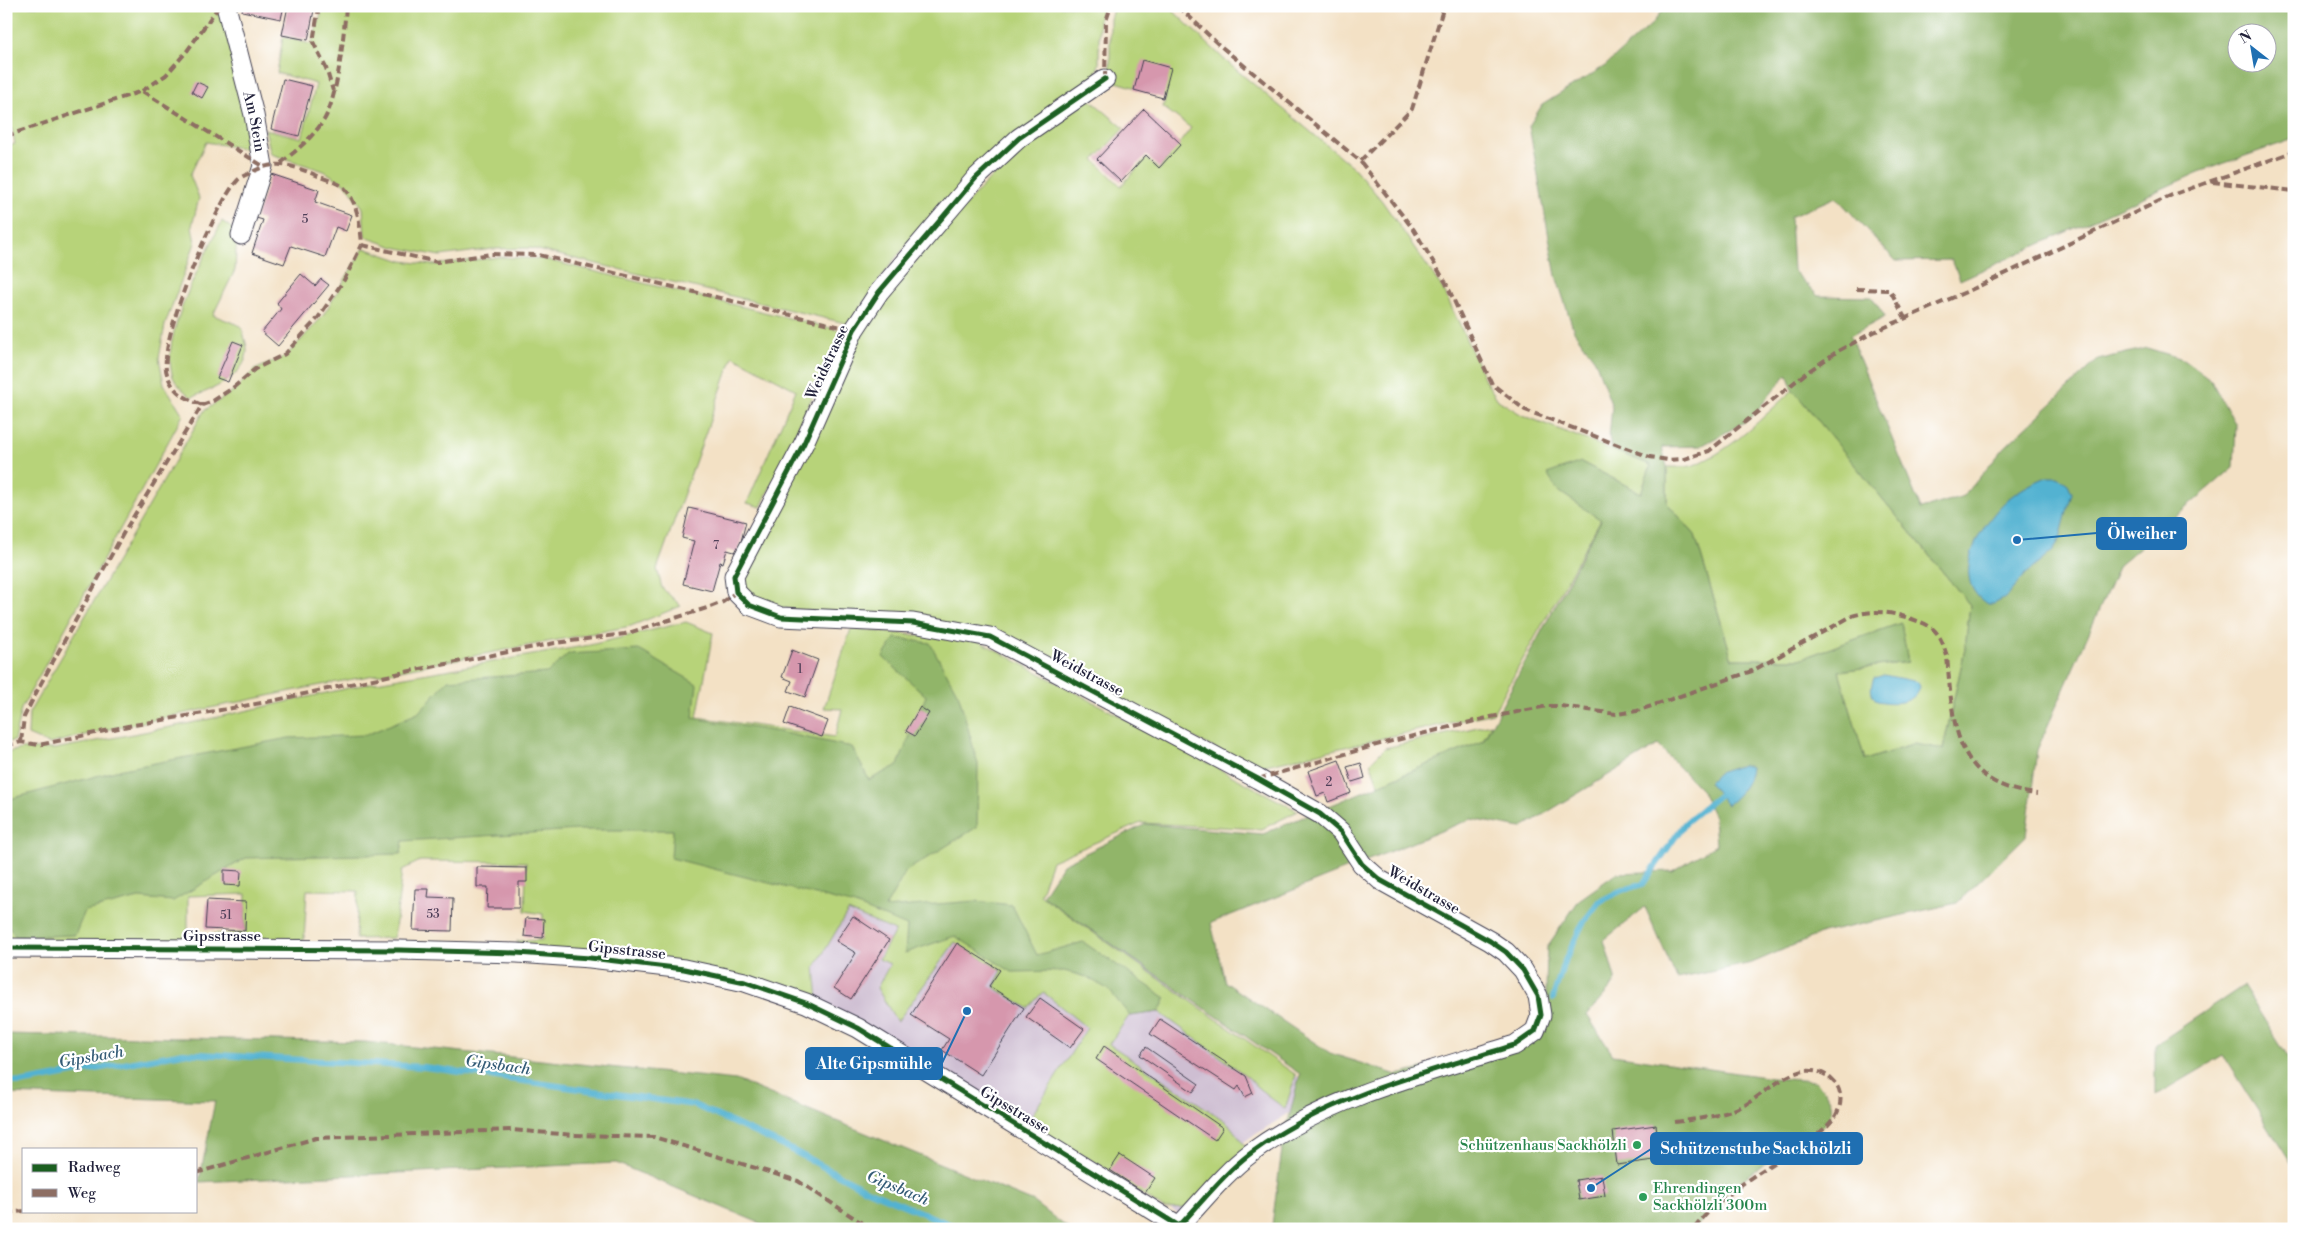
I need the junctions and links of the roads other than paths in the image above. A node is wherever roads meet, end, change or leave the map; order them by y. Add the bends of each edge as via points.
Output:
1 (226, 6) edge
2 (1105, 79) dead end
3 (241, 235) dead end
4 (6, 948) edge
5 (1179, 1226) joint

1 - 3 street, Am Stein via 254,115 263,166
2 - 5 street, Weidstrasse via 1019,138 984,172 879,292 854,330 804,443 734,576 736,592 749,605 781,617 913,623 990,637 1326,818 1370,872 1506,952 1523,970 1541,1005 1540,1023 1530,1036 1515,1045 1393,1083 1296,1124 1246,1157
4 - 5 street, Gipsstrasse via 517,953 618,960 709,973 806,1003 858,1028

